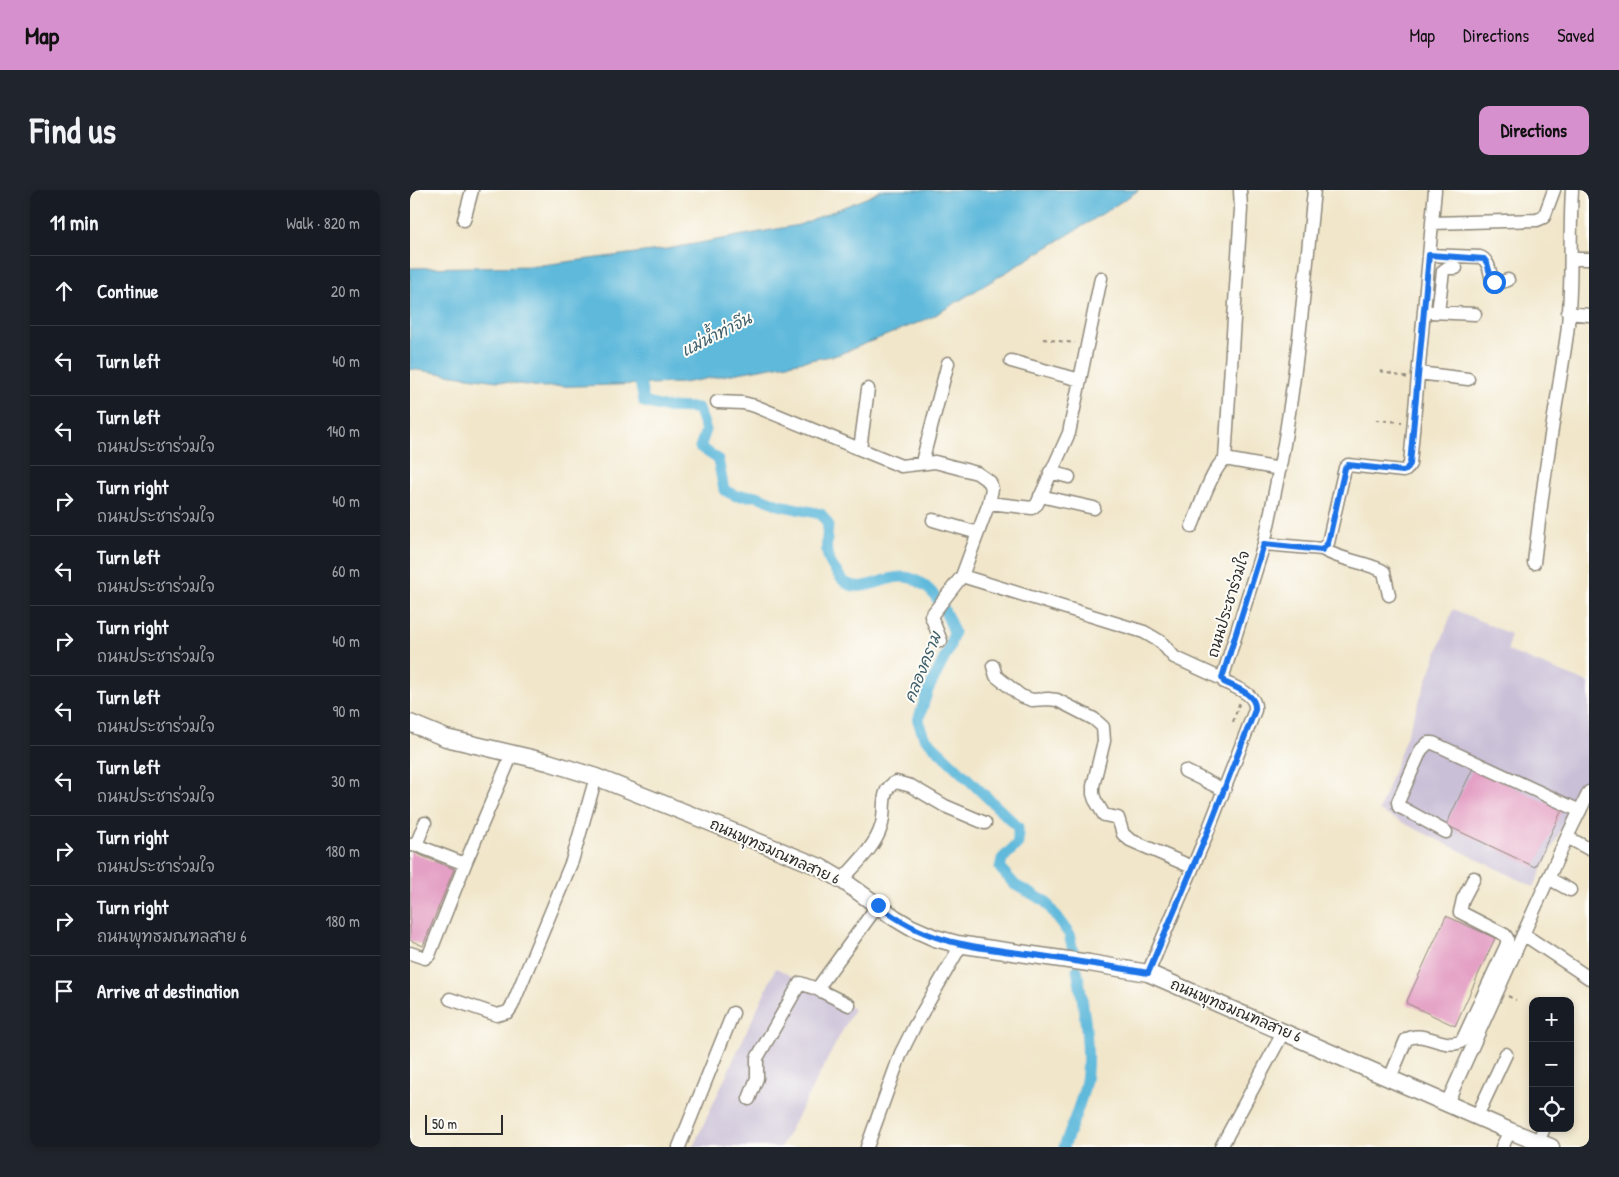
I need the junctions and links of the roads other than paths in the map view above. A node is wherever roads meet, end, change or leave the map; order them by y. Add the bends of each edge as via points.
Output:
1 (472, 190) edge
2 (1240, 190) edge
3 (1314, 190) edge
4 (1435, 190) edge
5 (1554, 190) edge
6 (1572, 190) edge
7 (464, 220) dead end
8 (1432, 223) junction
9 (1429, 255) junction
10 (1571, 259) junction
11 (1589, 259) edge
12 (1456, 268) dead end
13 (1101, 278) dead end
14 (1508, 280) dead end
15 (1423, 312) junction
16 (1438, 312) junction
17 (1568, 313) junction
18 (1475, 314) dead end
19 (1589, 315) edge
20 (1011, 361) dead end
21 (948, 363) dead end
22 (1418, 377) junction
23 (1468, 379) dead end
24 (1080, 380) junction
25 (868, 389) dead end
26 (717, 402) dead end
27 (860, 449) junction
28 (1225, 459) junction
29 (922, 462) junction
30 (1280, 469) junction
31 (1050, 472) junction
32 (1069, 477) dead end
33 (1040, 496) junction
34 (990, 503) junction
35 (1094, 508) dead end
36 (933, 520) dead end
37 (1192, 526) dead end
38 (978, 533) junction
39 (1264, 544) junction
40 (1322, 550) junction
41 (1534, 563) dead end
42 (962, 576) junction
43 (1388, 595) dead end
44 (942, 641) dead end
45 (993, 666) dead end
46 (1222, 678) junction
47 (410, 723) edge
48 (512, 754) junction
49 (1185, 771) dead end
50 (596, 777) junction
51 (1224, 790) junction
52 (1589, 792) edge
53 (1580, 811) junction
54 (984, 822) dead end
55 (424, 824) dead end
56 (1446, 832) dead end
57 (1567, 837) junction
58 (413, 845) edge
59 (1589, 849) edge
60 (464, 864) junction
61 (1192, 867) junction
62 (1474, 878) dead end
63 (1548, 878) junction
64 (842, 880) junction
65 (1570, 890) dead end
66 (878, 905) junction
67 (1523, 934) junction
68 (961, 945) junction
69 (410, 953) edge
70 (1148, 973) junction
71 (1589, 978) edge
72 (817, 989) junction
73 (450, 999) dead end
74 (849, 1005) dead end
75 (733, 1014) dead end
76 (1284, 1031) junction
77 (1506, 1054) dead end
78 (1390, 1078) junction
79 (749, 1099) dead end
80 (1447, 1103) junction
81 (1477, 1116) junction
82 (1510, 1131) junction
83 (1544, 1139) edge
84 (679, 1147) edge
85 (867, 1147) edge
86 (1221, 1147) edge
87 (1502, 1147) edge

1 - 7 street
2 - 28 street
3 - 30 street via 1298,342
4 - 8 street
5 - 8 street via 1544,217 1537,220
6 - 10 street
8 - 9 street
9 - 14 street via 1480,257 1487,263 1492,281
9 - 15 street
10 - 11 street
10 - 17 street
12 - 16 street via 1442,271
13 - 24 street
15 - 16 street
15 - 22 street
16 - 18 street
17 - 19 street
17 - 41 street
20 - 24 street
21 - 29 street
22 - 23 street
22 - 40 street via 1410,464 1406,470 1348,465 1328,543
24 - 31 street via 1069,433
25 - 27 street
26 - 27 street via 755,406
27 - 29 street via 901,466
28 - 30 street
28 - 37 street via 1219,463
29 - 34 street via 969,470 985,477 992,489
30 - 39 street
31 - 32 street
31 - 33 street
33 - 34 street via 1032,508
33 - 35 street
34 - 38 street
36 - 38 street
38 - 42 street
39 - 40 street, ถนนประชาร่วมใจ
39 - 46 street, ถนนประชาร่วมใจ
40 - 43 street, ถนนประชาร่วมใจ via 1384,572
42 - 44 street via 931,619
42 - 46 street via 1144,632 1161,642 1174,657
45 - 61 street via 996,676 1021,696 1032,700 1057,700 1094,719 1102,727 1102,748 1092,794 1100,811 1108,817 1118,818 1123,834 1130,840
46 - 51 street, ถนนประชาร่วมใจ via 1255,701 1255,710
47 - 48 main road, ถนนพุทธมณฑลสาย 6 via 446,738
48 - 50 main road, ถนนพุทธมณฑลสาย 6
48 - 60 street
49 - 51 street
50 - 64 main road, ถนนพุทธมณฑลสาย 6 via 820,867
50 - 73 street via 572,861 512,1006 508,1012 497,1015
51 - 61 street, ถนนประชาร่วมใจ
52 - 53 street
53 - 56 street via 1428,743 1421,750 1398,802 1404,809
53 - 57 street
54 - 64 street via 945,806 911,786 896,782 888,787 883,800 883,819 876,838
55 - 58 street
57 - 59 street
57 - 63 street
58 - 60 street
60 - 69 street via 429,955 422,958
61 - 70 street, ถนนประชาร่วมใจ
62 - 78 street via 1460,912 1505,935 1507,944 1462,1041 1451,1043 1409,1037
63 - 65 street
63 - 67 street
64 - 66 main road, ถนนพุทธมณฑลสาย 6
66 - 68 main road, ถนนพุทธมณฑลสาย 6 via 910,927
66 - 72 street
67 - 71 street
67 - 80 street
68 - 70 main road, ถนนพุทธมณฑลสาย 6
68 - 85 street via 901,1053
70 - 76 main road, ถนนพุทธมณฑลสาย 6
72 - 74 street
72 - 79 street via 798,985 757,1058 757,1078
75 - 84 street
76 - 78 main road, ถนนพุทธมณฑลสาย 6
76 - 86 street
77 - 81 street
78 - 80 main road, ถนนพุทธมณฑลสาย 6
80 - 81 main road, ถนนพุทธมณฑลสาย 6
81 - 82 main road, ถนนพุทธมณฑลสาย 6
82 - 83 main road, ถนนพุทธมณฑลสาย 6
82 - 87 street

